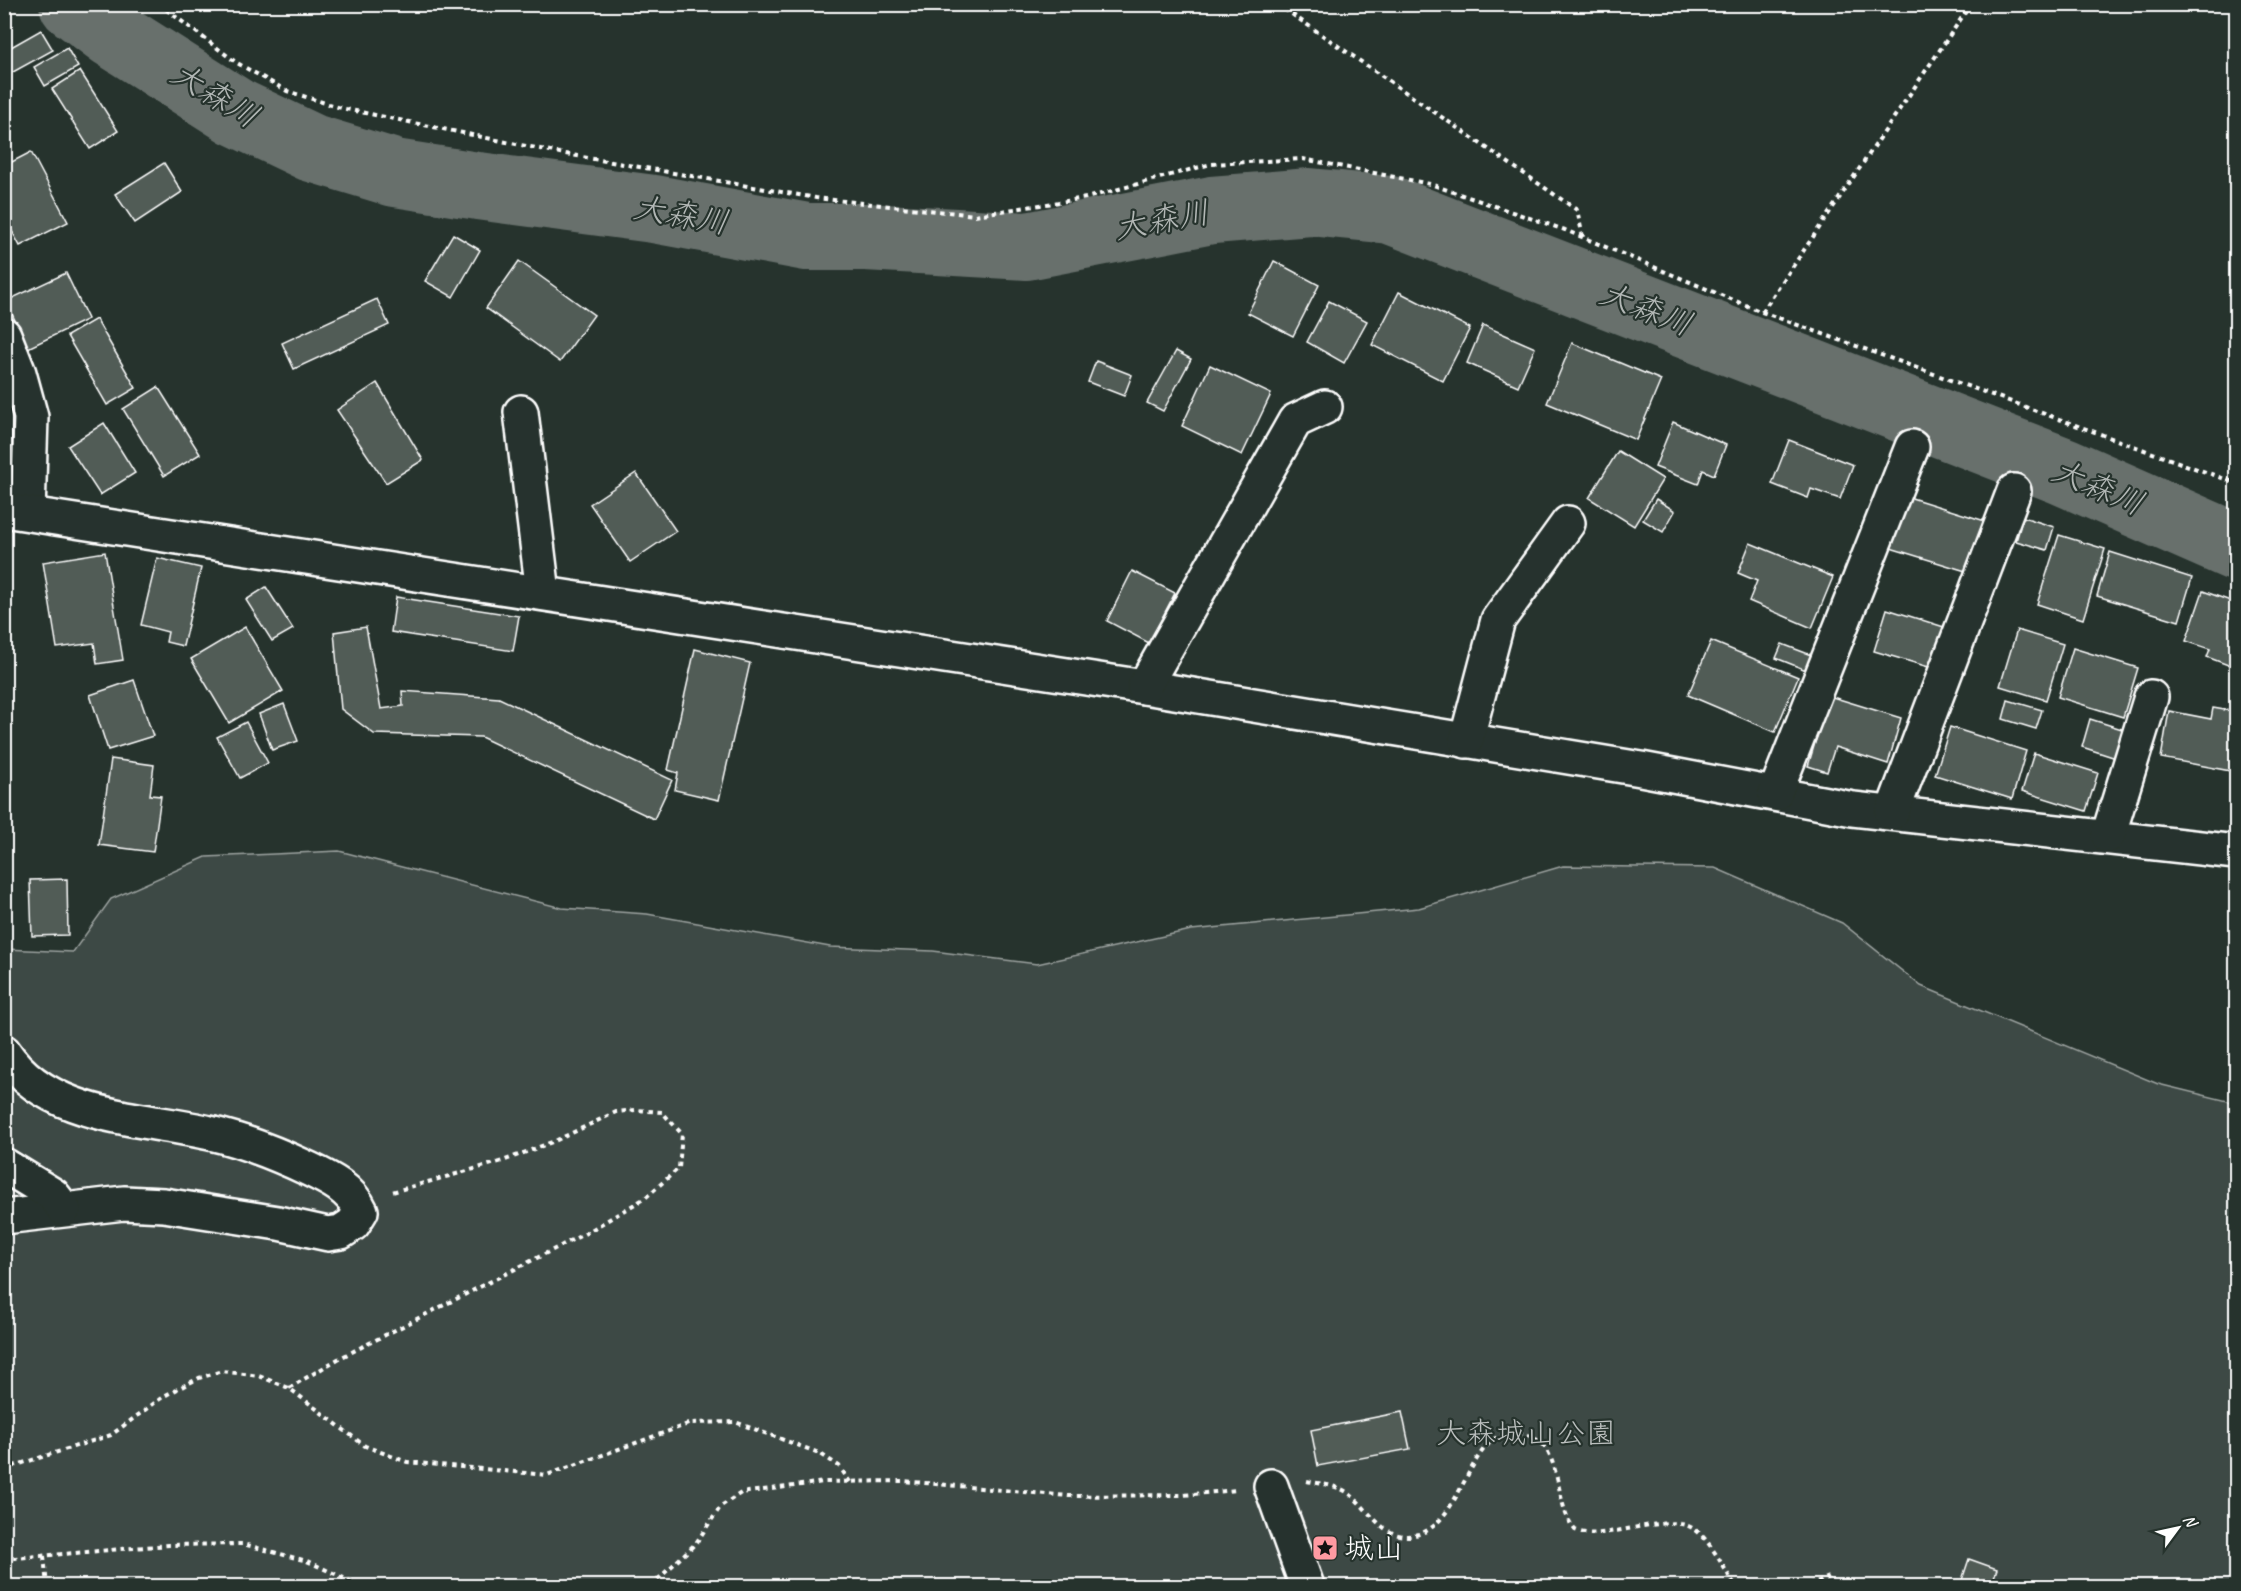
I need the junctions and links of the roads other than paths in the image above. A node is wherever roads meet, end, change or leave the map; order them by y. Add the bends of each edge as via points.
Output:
1 (4, 334) edge
2 (1325, 407) dead end
3 (521, 411) dead end
4 (1912, 447) dead end
5 (2014, 491) dead end
6 (11, 514) edge
7 (1568, 523) dead end
8 (543, 593) junction
9 (1144, 687) junction
10 (2151, 697) dead end
11 (1466, 741) junction
12 (1775, 794) junction
13 (1893, 813) junction
14 (2108, 836) junction
15 (2236, 852) edge
16 (4, 1052) edge
17 (4, 1165) edge
18 (64, 1209) junction
19 (4, 1216) edge
20 (1271, 1486) road end
21 (1307, 1587) edge

1 - 6 street via 31,417
2 - 9 street via 1295,421
3 - 8 street
4 - 12 street
5 - 13 street
6 - 8 street
7 - 11 street via 1498,620
8 - 9 street
9 - 11 street
10 - 14 street
11 - 12 street
12 - 13 street
13 - 14 street
14 - 15 street
16 - 18 street via 14,1067 65,1102 107,1115 210,1133 263,1148 323,1176 356,1199 361,1211 341,1232 328,1234 164,1205 124,1203
17 - 18 street via 53,1195
18 - 19 street
20 - 21 street

